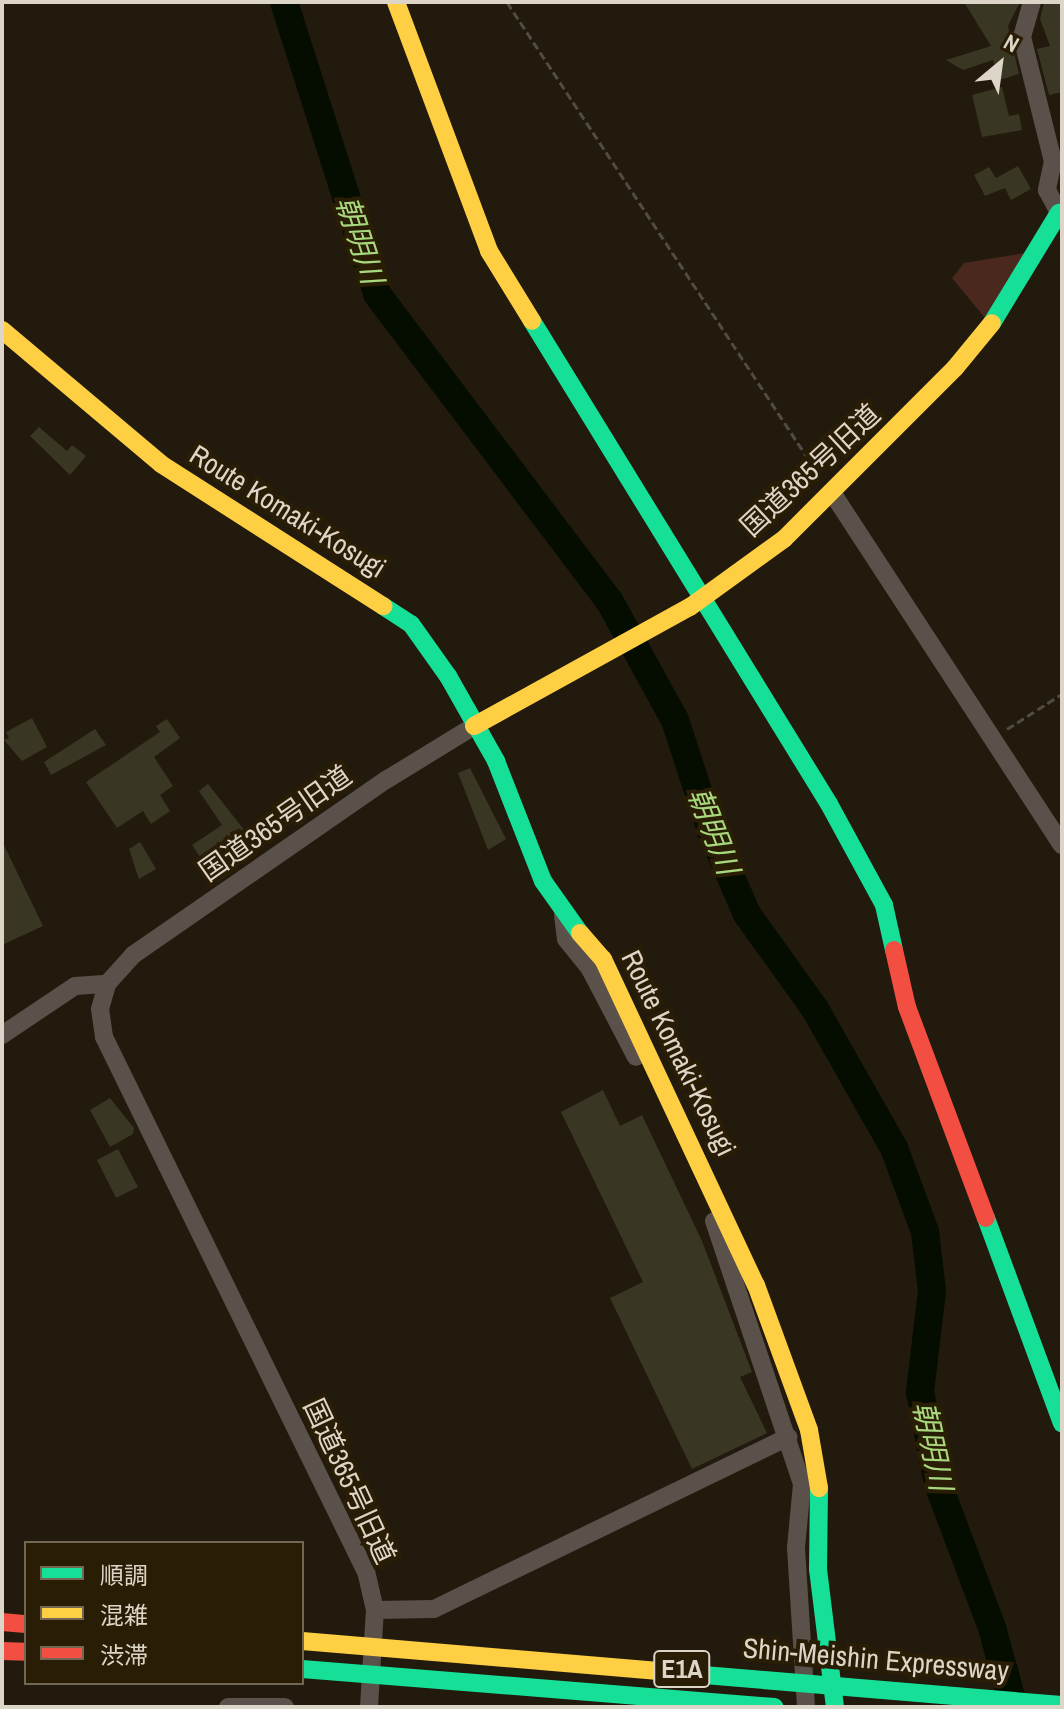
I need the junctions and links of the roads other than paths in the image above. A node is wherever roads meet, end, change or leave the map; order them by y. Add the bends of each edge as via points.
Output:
1 (396, 2) edge
2 (1032, 2) edge
3 (1060, 210) edge
4 (2, 330) edge
5 (833, 494) junction
6 (696, 604) junction
7 (479, 723) junction
8 (1062, 845) edge
9 (563, 915) junction
10 (107, 984) junction
11 (2, 1035) edge
12 (1062, 1423) edge
13 (789, 1437) junction
14 (375, 1610) junction
15 (2, 1622) edge
16 (24, 1624) edge
17 (304, 1641) edge
18 (2, 1651) edge
19 (24, 1652) edge
20 (304, 1669) edge
21 (1062, 1705) edge
22 (228, 1707) edge
23 (285, 1707) edge
24 (369, 1707) edge
25 (774, 1707) edge
26 (806, 1707) edge
27 (835, 1707) edge

1 - 6 main road via 489,251
2 - 3 street via 1022,37 1053,161 1047,190
3 - 5 main road, 国道365号旧道 via 1010,300 955,368
4 - 7 main road, Route Komaki-Kosugi via 172,472 411,624
5 - 6 main road, 国道365号旧道 via 784,539
5 - 8 street
6 - 7 main road, 国道365号旧道
6 - 12 main road via 829,804 884,905 907,1007
7 - 9 main road, Route Komaki-Kosugi via 543,881
7 - 10 street, 国道365号旧道 via 386,780 133,955
9 - 13 street via 566,939 597,982 717,1228
9 - 27 main road, Route Komaki-Kosugi via 603,959 720,1200 809,1430 822,1509 818,1569
10 - 11 street via 75,986
10 - 14 street, 国道365号旧道 via 100,1009 104,1037 366,1572
13 - 14 street via 434,1609
13 - 26 street via 802,1484 796,1548
14 - 24 street, 国道365号旧道
15 - 16 main road
17 - 21 main road, Shin-Meishin Expressway / E1A, bridge
18 - 19 main road
20 - 25 main road, Shin-Meishin Expressway / E1A, bridge
22 - 23 street

